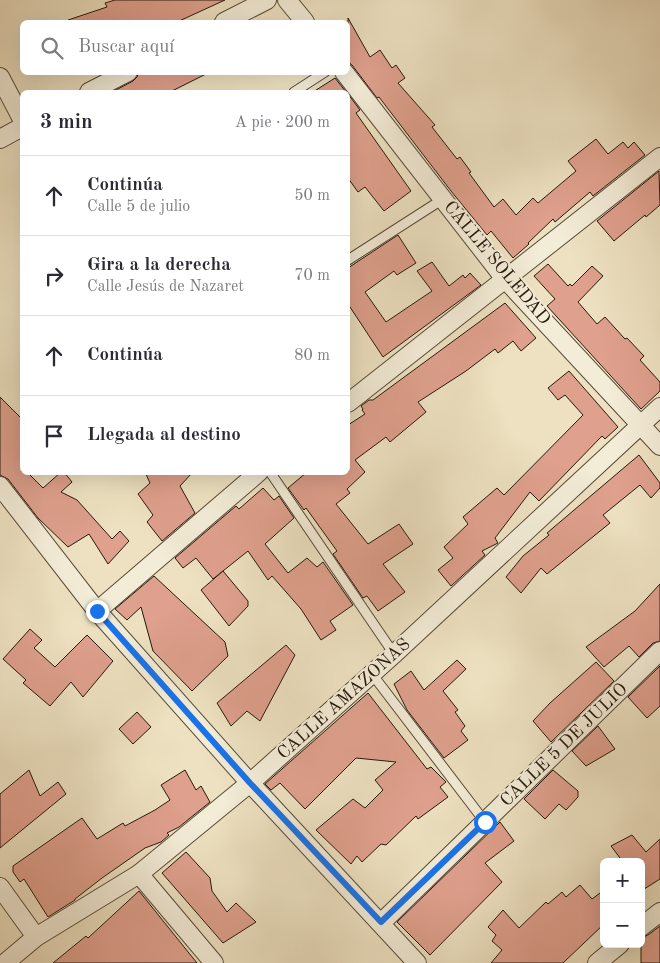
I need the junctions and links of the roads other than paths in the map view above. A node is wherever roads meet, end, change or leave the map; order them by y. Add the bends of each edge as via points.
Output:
1 (267, 0) edge
2 (287, 0) edge
3 (228, 20) edge
4 (303, 20) edge
5 (122, 75) edge
6 (320, 75) edge
7 (346, 75) edge
8 (0, 77) edge
9 (93, 90) edge
10 (297, 90) edge
11 (20, 115) edge
12 (20, 128) edge
13 (0, 138) edge
14 (660, 157) edge
15 (443, 199) junction
16 (350, 259) edge
17 (506, 278) junction
18 (350, 401) edge
19 (660, 407) edge
20 (641, 425) junction
21 (660, 446) edge
22 (253, 475) edge
23 (272, 475) edge
24 (0, 486) edge
25 (97, 611) junction
26 (660, 651) edge
27 (394, 654) junction
28 (372, 674) junction
29 (250, 783) junction
30 (485, 822) junction
31 (139, 874) junction
32 (0, 886) edge
33 (660, 912) edge
34 (381, 922) junction
35 (645, 924) edge
36 (36, 937) junction
37 (615, 948) edge
38 (4, 960) edge
39 (214, 963) edge
40 (417, 963) edge
41 (597, 963) edge

1 - 3 street
2 - 4 street
5 - 9 street
6 - 10 lane
7 - 15 street, CALLE SOLEDAD
8 - 11 street
12 - 13 street
14 - 17 street
15 - 16 lane
15 - 17 street, CALLE SOLEDAD
17 - 18 street
17 - 20 street, CALLE SOLEDAD
19 - 20 street, CALLE AMAZONAS
20 - 21 street, CALLE SOLEDAD
20 - 27 street, CALLE AMAZONAS
22 - 25 street
23 - 27 lane
24 - 25 street
25 - 29 street
26 - 30 street, CALLE 5 DE JULIO
27 - 28 street, CALLE AMAZONAS
28 - 29 street, CALLE AMAZONAS
28 - 30 lane
29 - 31 street, CALLE AMAZONAS
29 - 34 street
30 - 34 street, CALLE 5 DE JULIO
31 - 36 street, CALLE AMAZONAS
31 - 39 street
32 - 36 street
33 - 35 street
34 - 40 street
36 - 38 street, CALLE AMAZONAS
37 - 41 street

